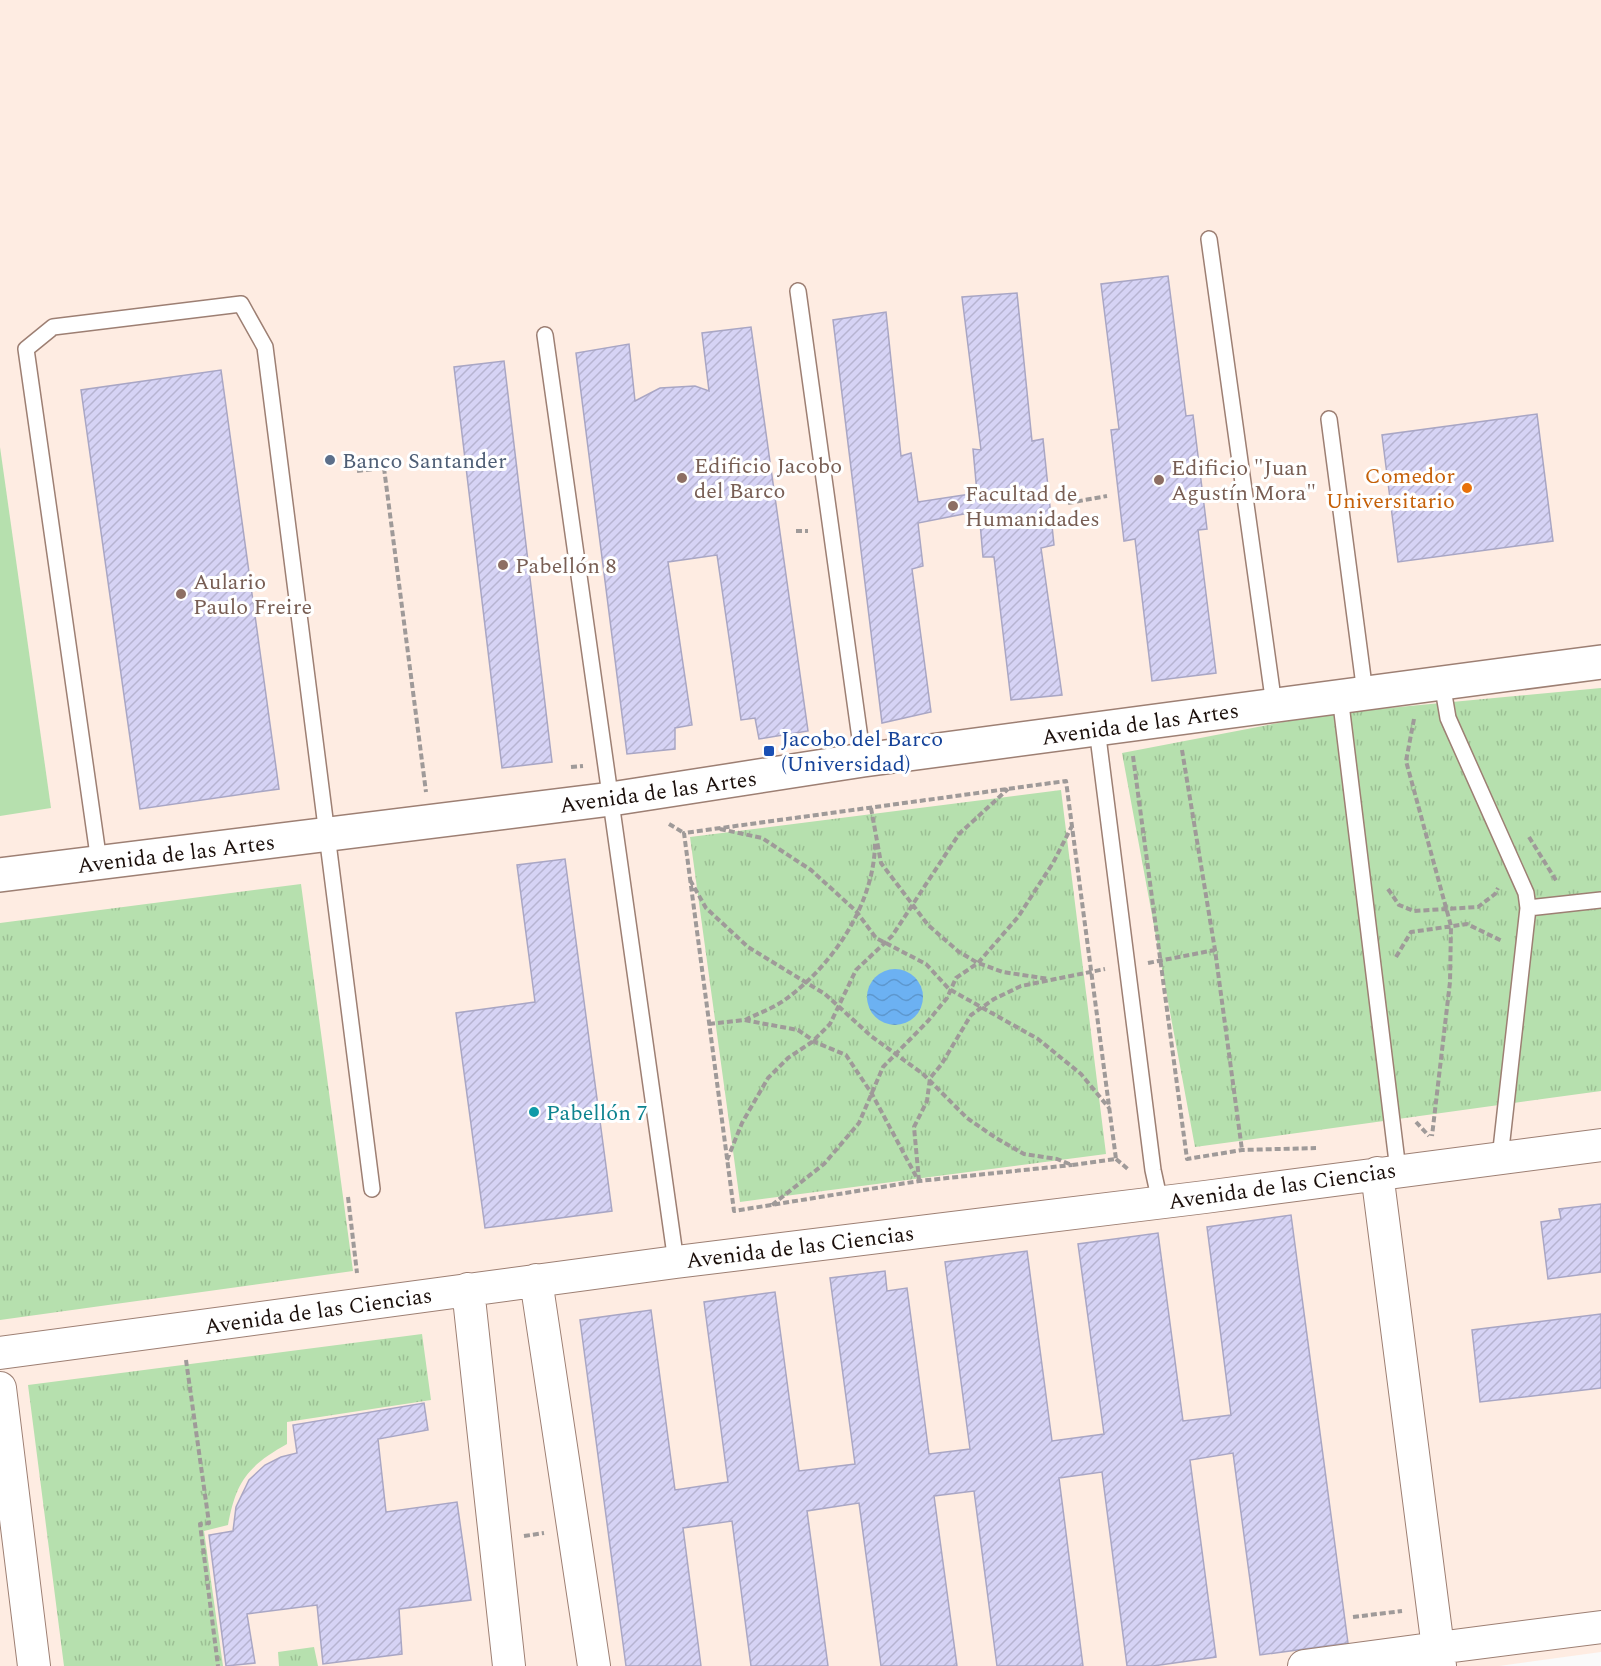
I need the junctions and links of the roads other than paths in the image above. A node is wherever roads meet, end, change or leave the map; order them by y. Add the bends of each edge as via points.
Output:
1 (1209, 239) dead end
2 (798, 291) dead end
3 (544, 335) dead end
4 (1329, 418) dead end
5 (1601, 662) edge
6 (1443, 683) junction
7 (1353, 695) junction
8 (1274, 705) junction
9 (1097, 729) junction
10 (863, 760) junction
11 (611, 799) junction
12 (325, 834) junction
13 (99, 862) junction
14 (0, 875) edge
15 (1601, 900) edge
16 (1528, 908) junction
17 (1601, 1145) edge
18 (1500, 1158) junction
19 (1387, 1171) junction
20 (372, 1189) dead end
21 (1160, 1202) junction
22 (676, 1262) junction
23 (536, 1280) junction
24 (468, 1289) junction
25 (0, 1353) edge
26 (0, 1388) edge
27 (1601, 1627) edge
28 (1439, 1657) edge
29 (34, 1666) edge
30 (509, 1666) edge
31 (594, 1666) edge
32 (1304, 1666) edge

1 - 8 lane
2 - 10 lane
3 - 11 lane
4 - 7 lane
5 - 6 street, Avenida de las Artes
6 - 7 street, Avenida de las Artes
6 - 16 lane via 1448,718 1526,893
7 - 8 street, Avenida de las Artes
7 - 19 lane
8 - 9 street, Avenida de las Artes
9 - 10 street, Avenida de las Artes
9 - 21 lane
10 - 11 street, Avenida de las Artes
11 - 12 street, Avenida de las Artes
11 - 22 lane
12 - 13 street, Avenida de las Artes
12 - 13 lane via 265,347 241,304 53,327 27,349
12 - 20 lane
13 - 14 street, Avenida de las Artes
15 - 16 lane
16 - 18 lane
17 - 18 street, Avenida de las Ciencias
18 - 19 street, Avenida de las Ciencias
19 - 21 street, Avenida de las Ciencias
19 - 28 street
21 - 22 street, Avenida de las Ciencias
22 - 23 street, Avenida de las Ciencias
23 - 24 street, Avenida de las Ciencias
23 - 31 street
24 - 25 street, Avenida de las Ciencias
24 - 30 street
26 - 29 street
27 - 28 street
28 - 32 street

